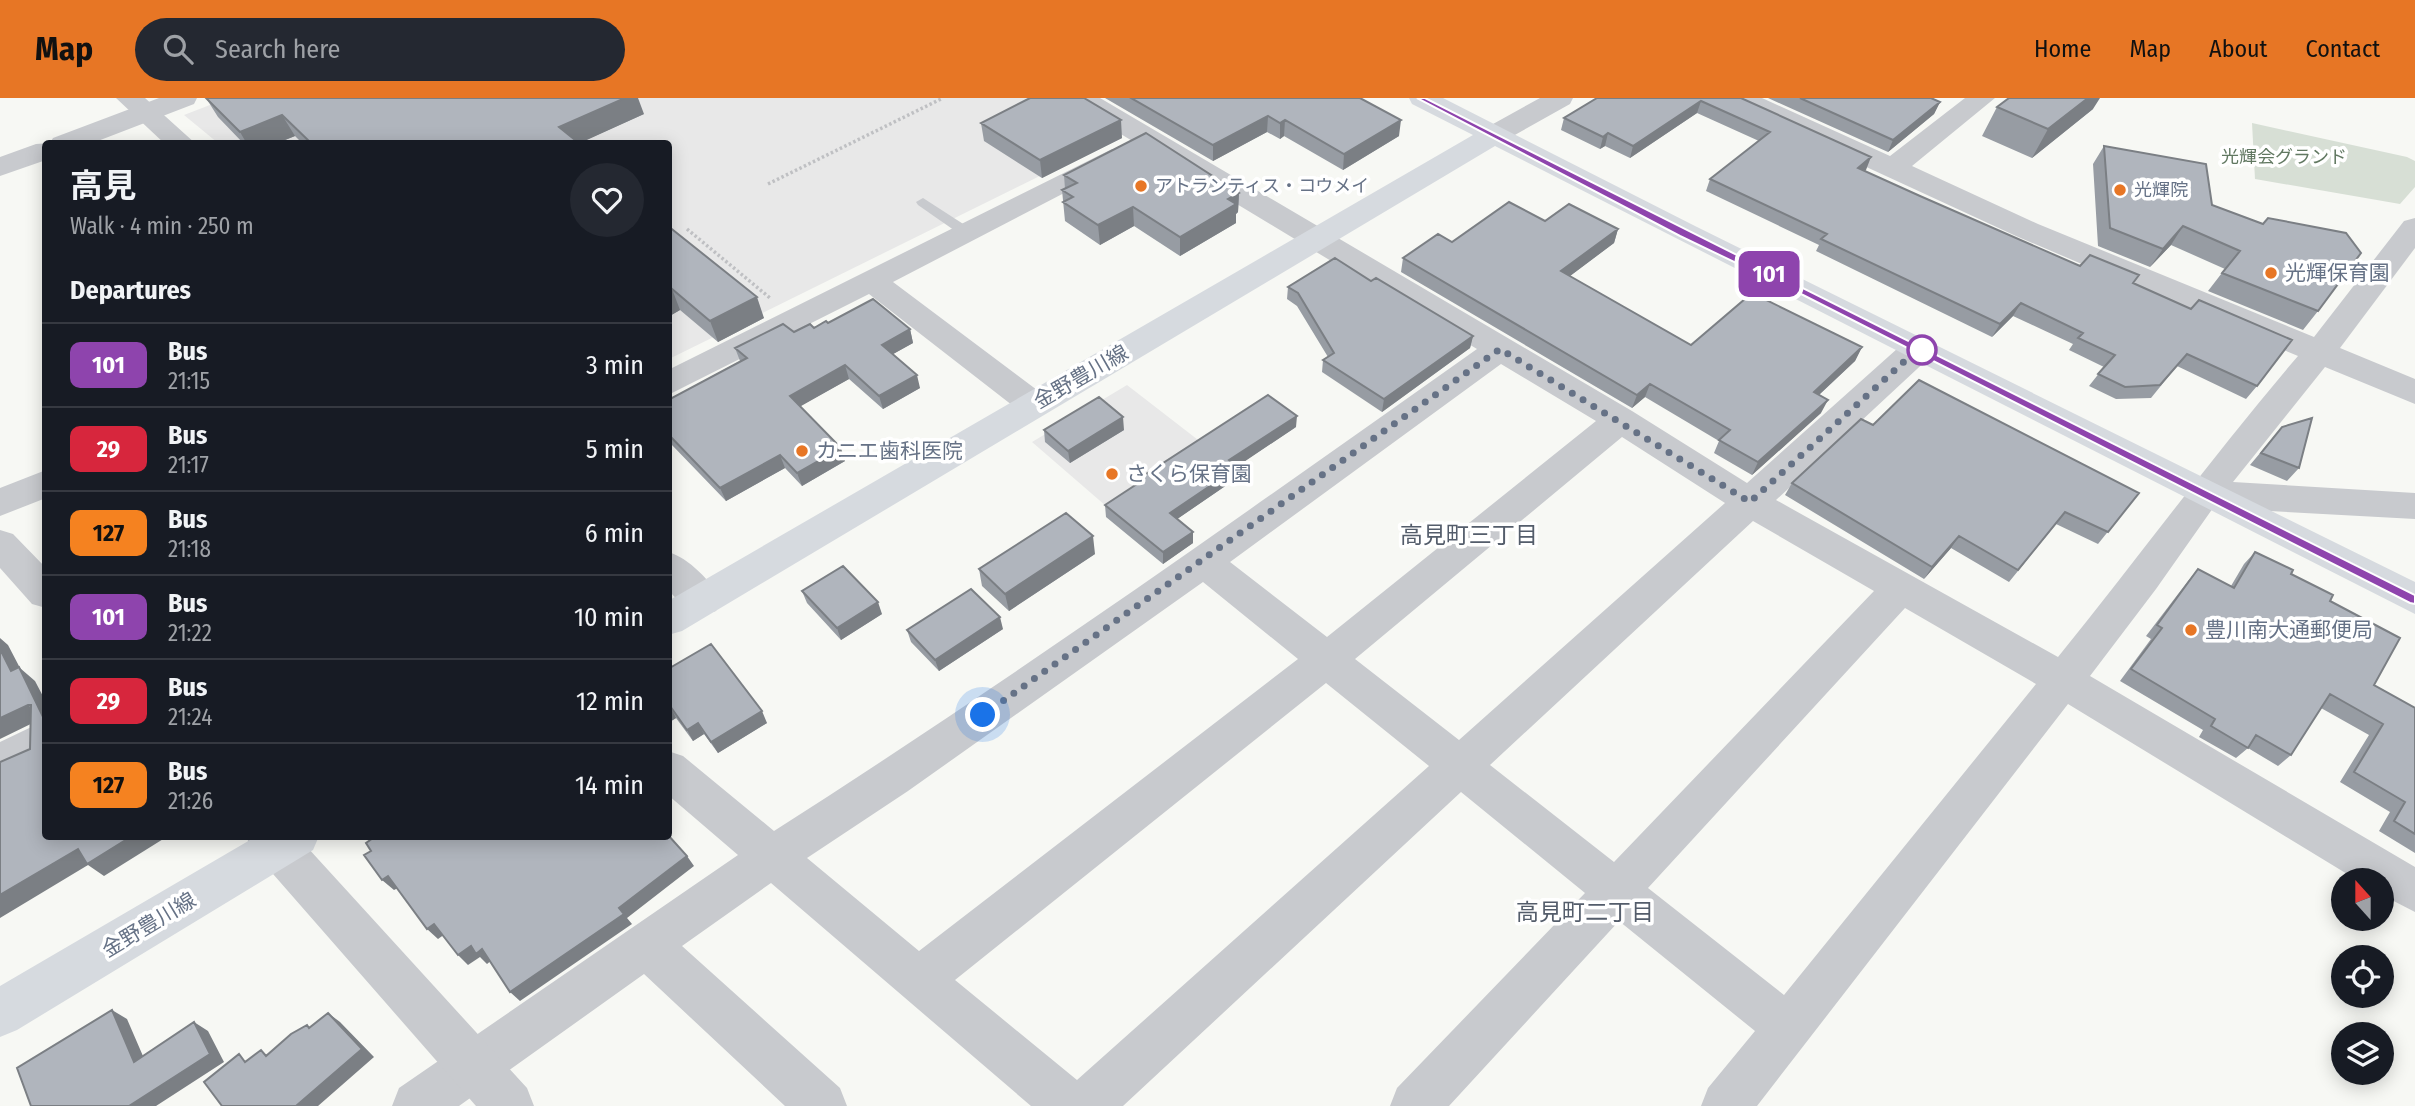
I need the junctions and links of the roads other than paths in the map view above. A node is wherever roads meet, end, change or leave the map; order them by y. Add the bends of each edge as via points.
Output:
1 (184, 98) edge
2 (1081, 98) edge
3 (1422, 98) edge
4 (1560, 98) edge
5 (1741, 98) edge
6 (1982, 98) edge
7 (138, 105) edge
8 (1494, 135) junction
9 (1148, 138) junction
10 (72, 140) edge
11 (177, 140) edge
12 (42, 151) edge
13 (0, 167) edge
14 (1892, 168) junction
15 (923, 202) dead end
16 (2415, 227) edge
17 (966, 232) junction
18 (1315, 238) junction
19 (872, 280) junction
20 (1919, 348) junction
21 (1500, 349) junction
22 (2319, 353) junction
23 (672, 382) edge
24 (2415, 392) edge
25 (1033, 404) junction
26 (1620, 420) junction
27 (42, 485) edge
28 (2206, 494) junction
29 (1750, 502) junction
30 (0, 503) edge
31 (2415, 506) edge
32 (0, 544) edge
33 (1203, 561) junction
34 (672, 570) edge
35 (1901, 587) junction
36 (42, 589) edge
37 (2415, 599) edge
38 (702, 600) junction
39 (672, 618) edge
40 (1325, 661) junction
41 (2061, 679) junction
42 (42, 740) edge
43 (0, 762) edge
44 (1460, 768) junction
45 (672, 772) edge
46 (281, 840) edge
47 (773, 856) junction
48 (1614, 891) junction
49 (2415, 891) edge
50 (647, 945) junction
51 (920, 979) junction
52 (0, 1013) edge
53 (1787, 1027) junction
54 (472, 1067) junction
55 (417, 1106) edge
56 (509, 1106) edge
57 (822, 1106) edge
58 (1069, 1106) edge
59 (1086, 1106) edge
60 (1415, 1106) edge
61 (1726, 1106) edge

1 - 7 street
2 - 9 street
3 - 8 main road
4 - 8 street
5 - 14 street
6 - 14 street
7 - 10 street
7 - 11 street
8 - 18 main road, 金野豊川線
8 - 20 main road
9 - 17 street
9 - 18 street
12 - 13 street
14 - 22 street
15 - 17 lane
16 - 22 street
17 - 19 street
18 - 21 street
18 - 25 main road, 金野豊川線
19 - 23 street
19 - 25 street
20 - 28 main road
20 - 29 street
21 - 26 street
21 - 33 street
22 - 24 street
22 - 28 street via 2247,437
25 - 38 main road, 金野豊川線
26 - 29 street
26 - 40 street
27 - 30 street
28 - 31 street
28 - 37 main road
28 - 41 street
29 - 35 street
29 - 44 street
32 - 36 street
33 - 40 street
33 - 47 street
34 - 38 street
35 - 41 street
35 - 48 street
38 - 39 main road, 金野豊川線
40 - 44 street
40 - 51 street
41 - 49 street
41 - 53 street
42 - 43 street
44 - 48 street
44 - 59 street
45 - 47 street
46 - 52 main road, 金野豊川線
46 - 54 street
47 - 50 street
47 - 51 street
48 - 53 street
48 - 60 street
50 - 54 street
50 - 57 street
51 - 58 street
53 - 61 street
54 - 55 street
54 - 56 street

